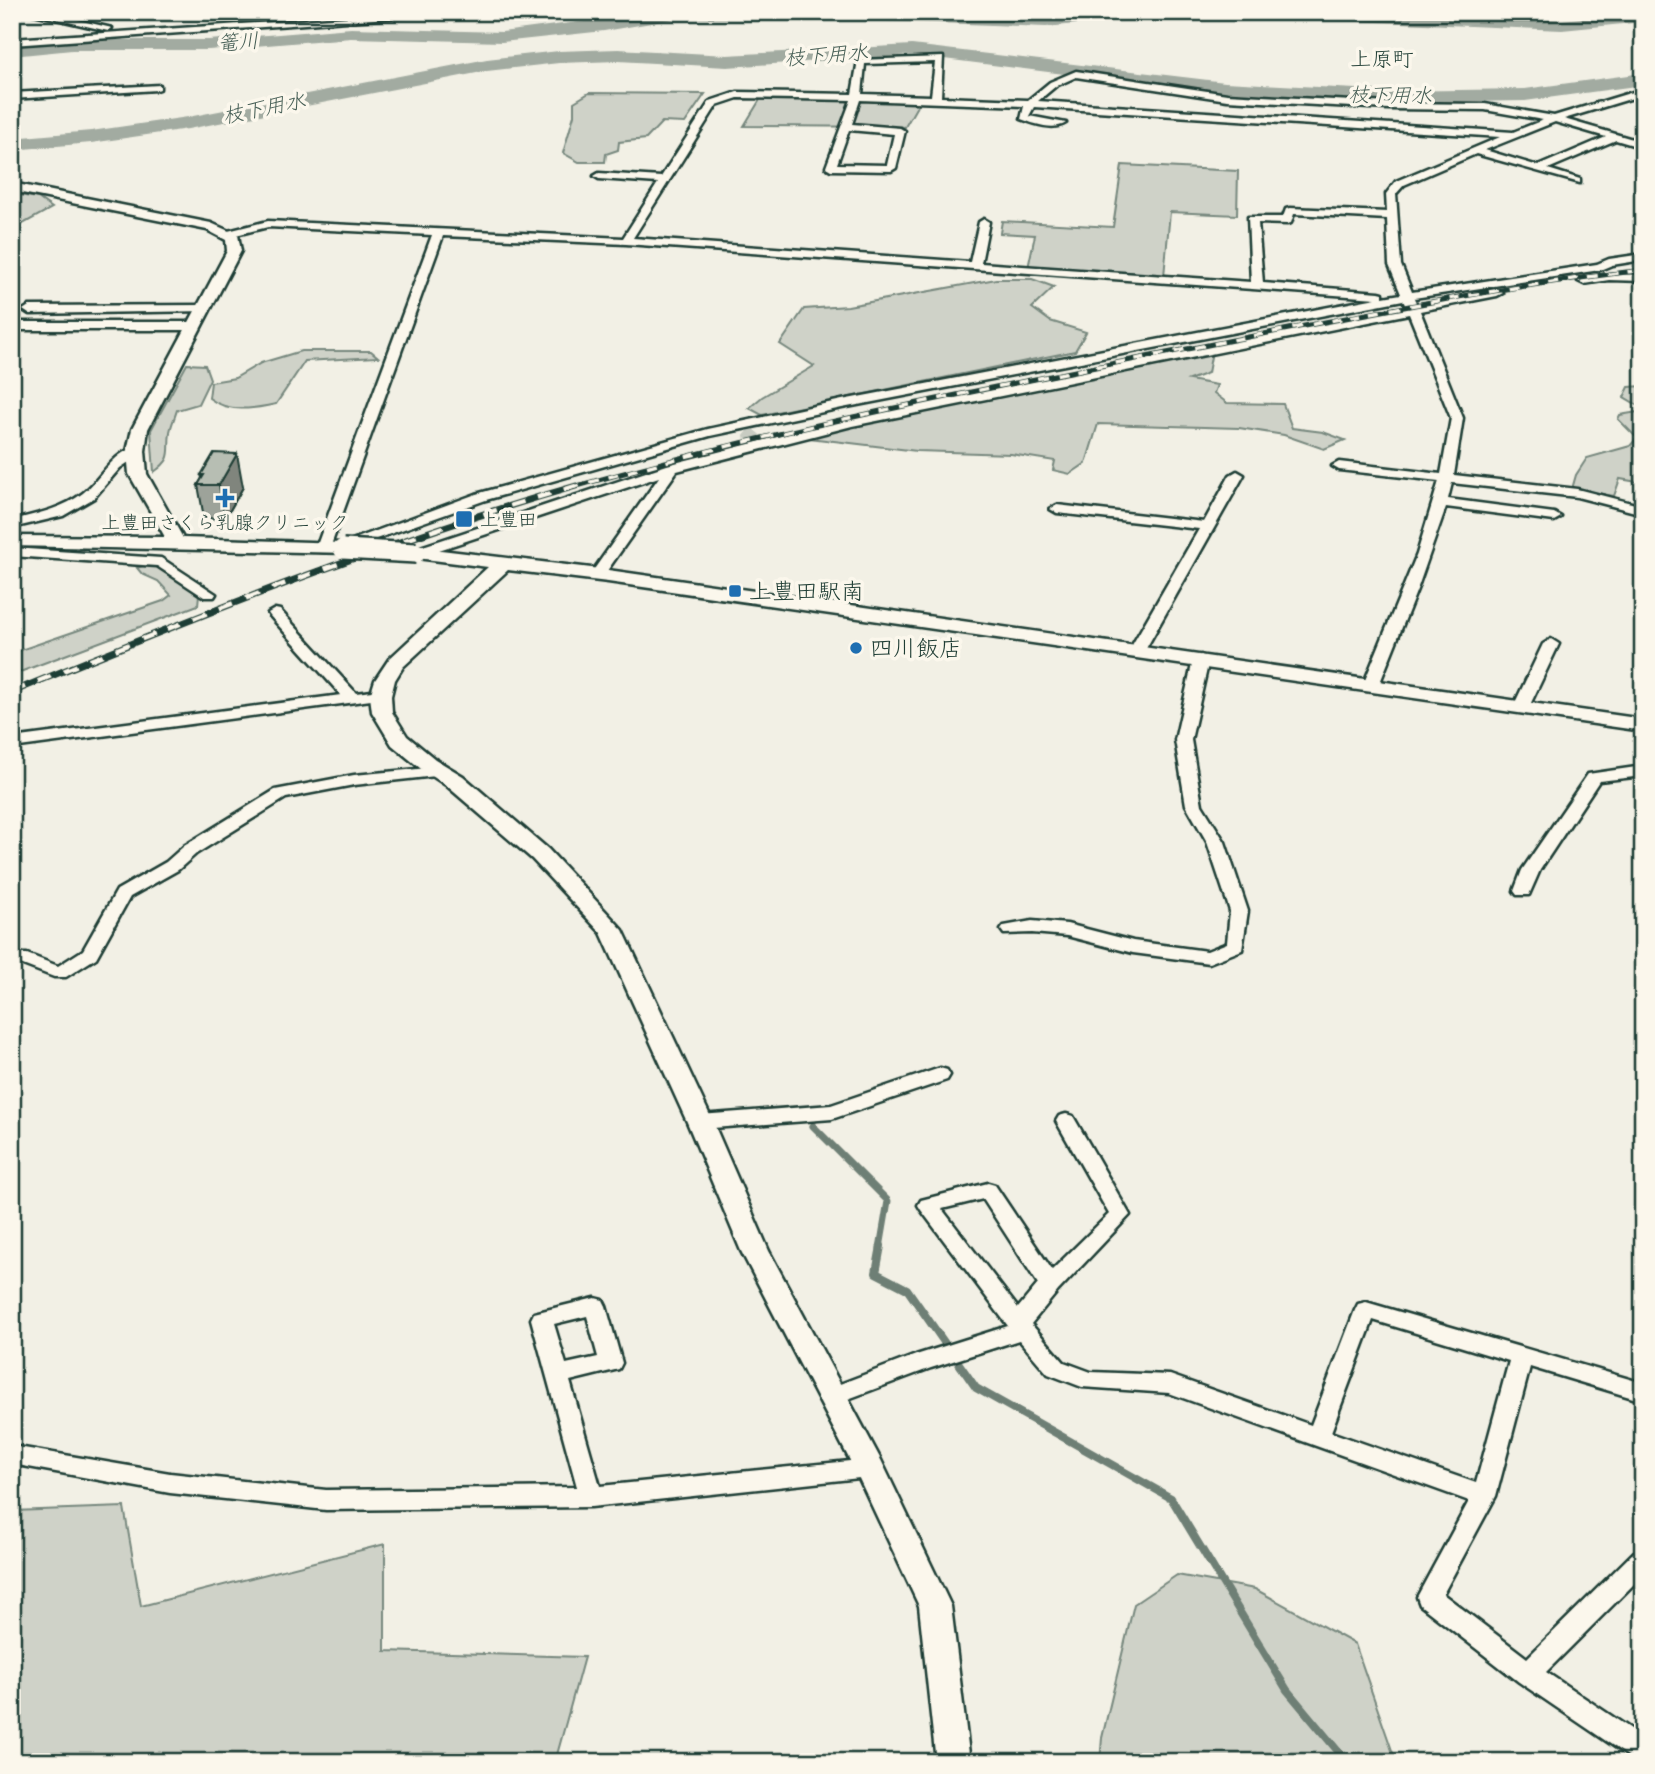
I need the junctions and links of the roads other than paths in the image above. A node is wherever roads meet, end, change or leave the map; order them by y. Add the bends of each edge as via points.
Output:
1 (29, 12) edge
2 (391, 12) edge
3 (470, 12) edge
4 (1490, 12) edge
5 (1502, 12) edge
6 (12, 41) edge
7 (157, 87) dead end
8 (1640, 95) edge
9 (12, 96) edge
10 (857, 96) junction
11 (936, 97) junction
12 (1259, 99) junction
13 (1030, 102) junction
14 (1258, 117) junction
15 (1554, 120) junction
16 (1061, 123) dead end
17 (845, 127) junction
18 (1515, 135) junction
19 (1616, 137) junction
20 (1643, 145) edge
21 (1478, 151) junction
22 (1539, 169) junction
23 (599, 176) dead end
24 (665, 180) junction
25 (1576, 181) dead end
26 (12, 187) edge
27 (1392, 216) junction
28 (984, 222) dead end
29 (228, 233) junction
30 (438, 234) junction
31 (626, 241) junction
32 (1643, 257) edge
33 (975, 266) junction
34 (1643, 278) edge
35 (1257, 286) junction
36 (1406, 297) junction
37 (204, 309) junction
38 (1415, 310) junction
39 (12, 326) edge
40 (31, 326) junction
41 (195, 326) junction
42 (751, 436) junction
43 (136, 451) junction
44 (1339, 466) dead end
45 (671, 468) junction
46 (1237, 475) dead end
47 (1446, 479) junction
48 (1440, 502) junction
49 (1057, 509) dead end
50 (1643, 510) edge
51 (1554, 517) dead end
52 (12, 524) edge
53 (1206, 526) junction
54 (12, 541) edge
55 (177, 543) junction
56 (334, 549) junction
57 (12, 552) edge
58 (416, 553) junction
59 (504, 562) junction
60 (597, 575) junction
61 (209, 594) dead end
62 (275, 613) dead end
63 (1550, 644) dead end
64 (1136, 652) junction
65 (1201, 660) junction
66 (1371, 685) junction
67 (380, 695) junction
68 (352, 698) junction
69 (1521, 707) junction
70 (1643, 724) edge
71 (12, 743) edge
72 (1643, 771) edge
73 (439, 772) junction
74 (1523, 891) dead end
75 (1010, 930) dead end
76 (21, 958) dead end
77 (940, 1075) dead end
78 (1066, 1121) dead end
79 (700, 1122) junction
80 (1050, 1285) junction
81 (1020, 1327) junction
82 (1522, 1356) junction
83 (557, 1375) dead end
84 (1643, 1392) edge
85 (832, 1396) junction
86 (1318, 1437) junction
87 (12, 1455) edge
88 (870, 1469) junction
89 (1484, 1496) junction
90 (592, 1497) junction
91 (1643, 1559) edge
92 (1528, 1674) junction
93 (1643, 1752) edge
94 (953, 1762) edge

1 - 2 street via 110,29
3 - 6 street
4 - 5 street
7 - 9 street
8 - 15 street
10 - 11 street
10 - 11 street via 861,62 897,58 940,59
10 - 17 street
10 - 24 street via 737,95 717,100
11 - 13 street
12 - 13 street via 1070,74
12 - 14 street
12 - 15 street via 1480,107
13 - 14 street
13 - 16 street via 1024,117
14 - 18 street
15 - 18 street
15 - 19 street
17 - 17 street via 831,167 891,168 900,131
18 - 21 street
19 - 20 street
19 - 22 street
21 - 22 street
21 - 27 street via 1400,183 1390,197
22 - 25 street
23 - 24 street
24 - 31 street
26 - 29 street
27 - 35 street via 1290,211 1287,221 1252,219
27 - 36 street via 1395,265
28 - 33 street
29 - 30 street via 268,225
29 - 37 street via 234,251
30 - 31 street
30 - 56 street
31 - 33 street
32 - 36 street
33 - 35 street
34 - 38 street via 1609,277
35 - 36 street
36 - 38 street
36 - 42 street via 856,402
37 - 40 street via 36,310
37 - 41 street
38 - 42 street via 851,422
38 - 47 street via 1457,418
39 - 40 street
40 - 41 street
41 - 43 street via 139,429
42 - 45 street
42 - 56 street via 481,497
43 - 52 street via 115,465 89,495 58,513
43 - 55 street via 142,483
44 - 47 street
45 - 58 street
45 - 60 street
46 - 53 street
47 - 48 street
47 - 50 street via 1577,494
48 - 51 street
48 - 66 street
49 - 53 street
53 - 64 street
54 - 55 street
55 - 56 street
56 - 58 street, bridge
57 - 61 street via 161,562
58 - 59 street
59 - 60 street
59 - 67 street via 409,649 389,673
60 - 64 street
62 - 68 street
63 - 69 street
64 - 65 street
65 - 66 street
65 - 75 street via 1183,740 1194,805 1216,842 1239,911 1236,946 1209,957 1133,947 1067,930 1032,926
66 - 69 street
67 - 68 street
67 - 73 street via 388,727
68 - 71 street
69 - 70 street
72 - 74 street via 1594,778 1531,870
73 - 76 street via 354,780 281,794 123,894 90,954 60,973
73 - 79 street via 540,854 611,930
77 - 79 street via 832,1112
78 - 80 street via 1120,1215
79 - 85 street via 755,1251
80 - 81 street
80 - 81 street via 988,1190 928,1205
81 - 85 street
81 - 86 street via 1056,1368 1090,1381 1170,1384
82 - 84 street
82 - 86 street via 1366,1310
82 - 89 street
83 - 90 street
85 - 88 street
86 - 89 street
87 - 90 street via 196,1487 326,1500
88 - 90 street
88 - 94 street via 936,1606
89 - 92 street via 1429,1597
91 - 92 street
92 - 93 street

